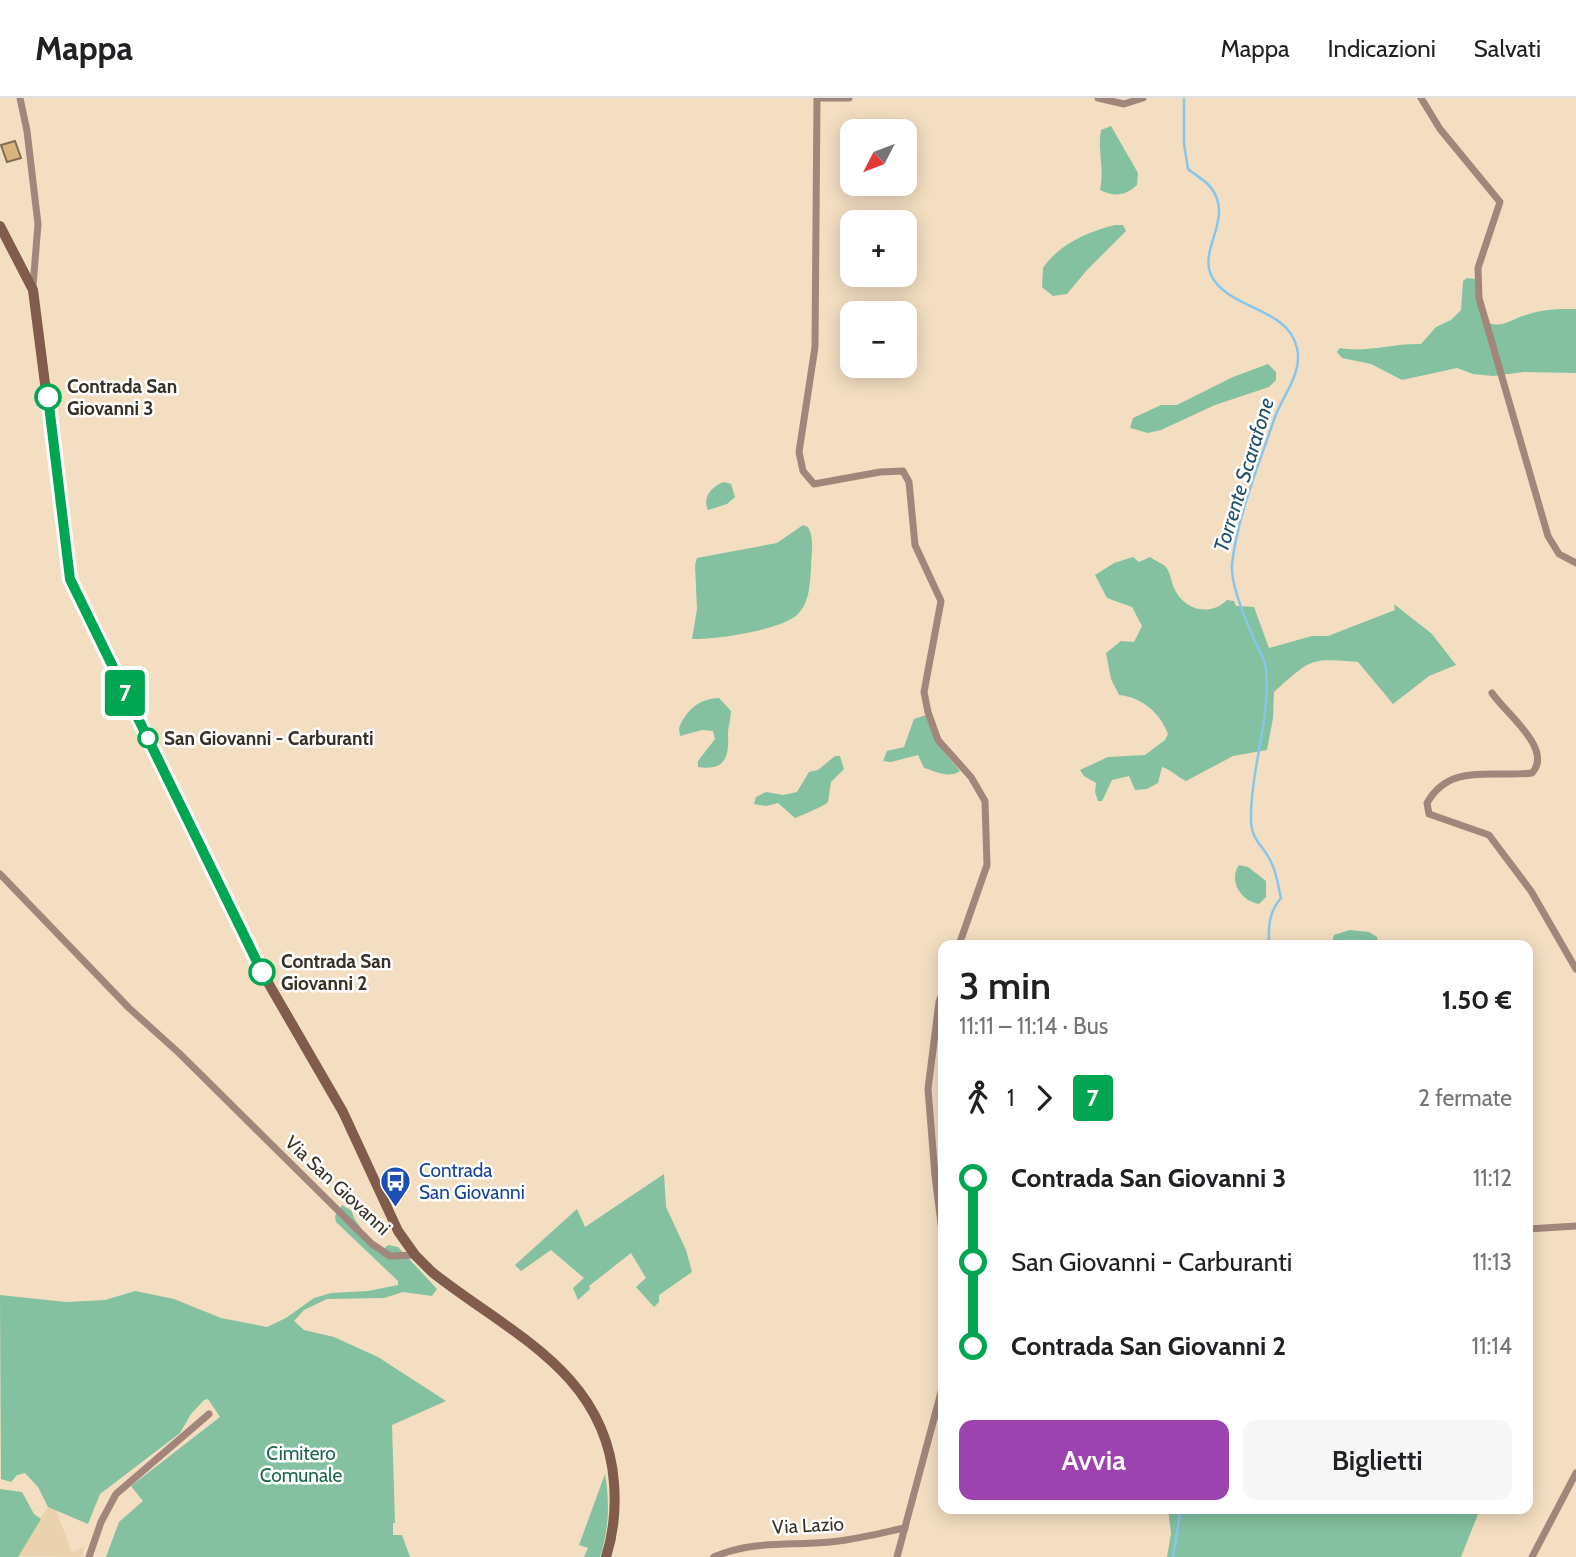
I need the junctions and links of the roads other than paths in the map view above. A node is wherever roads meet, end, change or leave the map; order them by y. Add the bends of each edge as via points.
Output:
1 (20, 98) edge
2 (819, 98) edge
3 (849, 98) edge
4 (1098, 98) edge
5 (1143, 98) edge
6 (1421, 98) edge
7 (0, 226) edge
8 (33, 290) junction
9 (1576, 563) edge
10 (1492, 693) dead end
11 (0, 874) edge
12 (961, 940) edge
13 (1576, 969) edge
14 (938, 1010) edge
15 (938, 1188) edge
16 (1576, 1226) edge
17 (1533, 1229) edge
18 (415, 1255) junction
19 (938, 1404) edge
20 (209, 1414) dead end
21 (1576, 1473) edge
22 (905, 1528) junction
23 (89, 1557) edge
24 (606, 1557) edge
25 (714, 1557) edge
26 (897, 1557) edge
27 (1532, 1557) edge

1 - 8 street via 38,223
2 - 3 street
2 - 12 street via 815,347 799,452 803,471 814,484 903,471 909,482 915,545 941,601 924,692 928,712 938,740 971,777 985,801 986,865
4 - 5 street via 1124,104
6 - 9 street via 1440,129 1500,202 1478,268 1479,298 1548,536 1559,554
7 - 8 main road
8 - 18 main road via 70,579 248,948 343,1112 386,1207
10 - 13 street via 1525,731 1540,757 1539,766 1532,773 1454,777 1435,788 1427,803 1429,814 1489,835 1531,891
11 - 18 street, Via San Giovanni via 129,1008 372,1244 390,1256
14 - 15 street via 928,1089
16 - 17 street
18 - 24 main road via 463,1296 544,1353 586,1397 612,1459 615,1514
19 - 22 street
20 - 23 street via 116,1494
21 - 27 street
22 - 25 street, Via Lazio via 830,1542 758,1544
22 - 26 street

